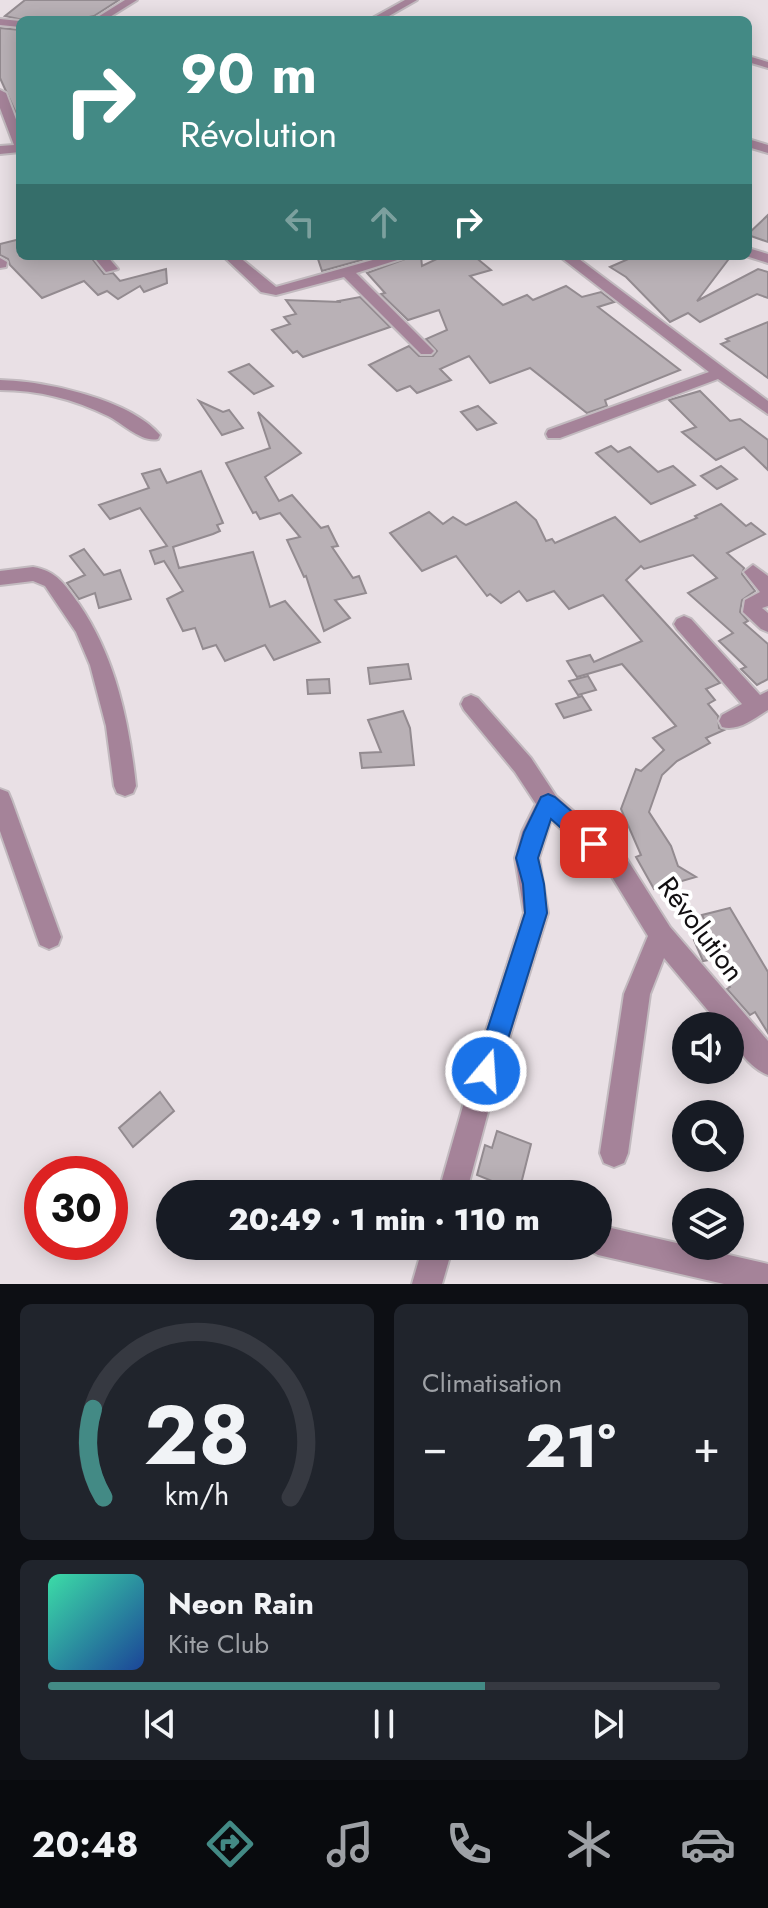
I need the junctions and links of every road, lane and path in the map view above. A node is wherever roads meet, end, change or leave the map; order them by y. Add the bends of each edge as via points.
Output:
1 (132, 0) edge
2 (412, 0) edge
3 (105, 16) edge
4 (382, 16) edge
5 (0, 93) edge
6 (16, 135) edge
7 (103, 260) edge
8 (234, 260) edge
9 (389, 260) edge
10 (571, 260) edge
11 (111, 269) dead end
12 (347, 272) junction
13 (426, 351) dead end
14 (720, 373) junction
15 (0, 385) edge
16 (768, 409) edge
17 (554, 434) dead end
18 (152, 435) dead end
19 (753, 572) dead end
20 (0, 578) edge
21 (768, 588) edge
22 (768, 597) edge
23 (684, 624) dead end
24 (768, 624) edge
25 (762, 703) edge
26 (471, 704) dead end
27 (730, 721) dead end
28 (125, 786) dead end
29 (0, 799) edge
30 (548, 803) junction
31 (661, 935) junction
32 (49, 937) dead end
33 (768, 1062) edge
34 (614, 1153) dead end
35 (456, 1180) edge
36 (612, 1243) edge
37 (434, 1260) edge
38 (768, 1279) edge
39 (427, 1284) edge

1 - 3 street
2 - 4 street
5 - 6 street
7 - 11 street
8 - 12 street via 266,289 276,291
9 - 12 street
10 - 14 street
12 - 13 street
14 - 16 street
14 - 17 street
15 - 18 street via 37,387 97,403
19 - 21 street
20 - 28 street via 45,576 85,630 113,705
22 - 24 street via 752,605
23 - 25 street
25 - 27 street
26 - 30 street, Révolution
29 - 32 street
30 - 31 street, Révolution via 617,864
30 - 35 street via 527,858 536,913
31 - 33 street, Révolution
31 - 34 street via 634,1006
36 - 38 street
37 - 39 street

